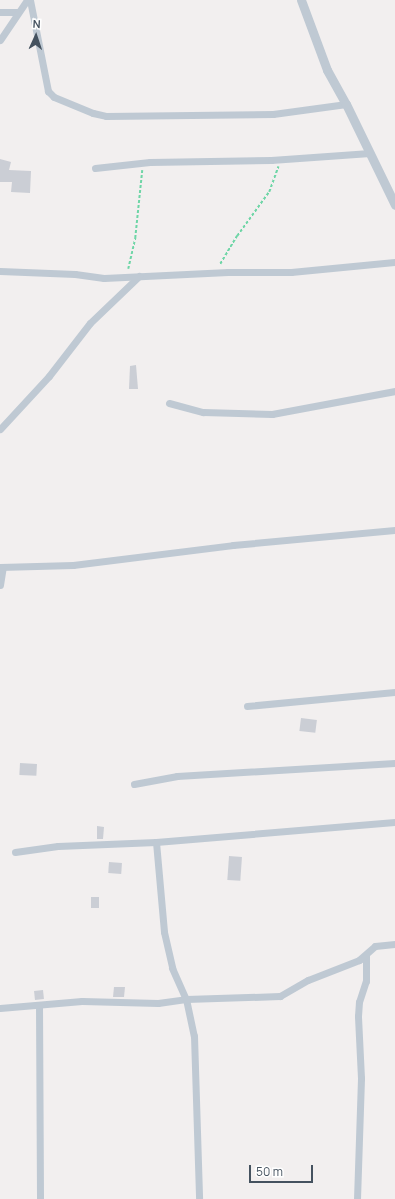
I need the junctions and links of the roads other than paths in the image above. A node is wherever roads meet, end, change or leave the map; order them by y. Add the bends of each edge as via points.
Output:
1 (29, 0) edge
2 (300, 0) edge
3 (0, 12) edge
4 (17, 12) junction
5 (0, 40) edge
6 (346, 104) junction
7 (370, 153) junction
8 (95, 168) dead end
9 (395, 205) edge
10 (395, 262) edge
11 (0, 271) edge
12 (139, 276) junction
13 (395, 391) edge
14 (169, 403) dead end
15 (0, 429) edge
16 (395, 530) edge
17 (1, 567) edge
18 (0, 585) edge
19 (395, 692) edge
20 (247, 706) dead end
21 (395, 763) edge
22 (134, 784) dead end
23 (395, 822) edge
24 (156, 842) junction
25 (14, 852) dead end
26 (395, 944) edge
27 (366, 955) junction
28 (186, 999) junction
29 (39, 1005) junction
30 (0, 1008) edge
31 (40, 1199) edge
32 (199, 1199) edge
33 (357, 1199) edge

1 - 4 street
1 - 6 street via 48,91 54,97 93,113 106,116 273,114
2 - 6 street via 317,49
3 - 4 street
4 - 5 street
6 - 7 street
7 - 8 street via 279,160 144,163
7 - 9 street
10 - 12 street via 291,272
11 - 12 street via 76,274 104,278
12 - 15 street via 90,323 49,376
13 - 14 street via 272,414 203,412
16 - 17 street via 233,545 73,565
17 - 18 street
19 - 20 street
21 - 22 street via 177,776
23 - 24 street
24 - 25 street via 58,846
24 - 28 street via 164,932 172,968
26 - 27 street via 375,946
27 - 28 street via 308,980 280,996
27 - 33 street via 366,981 359,1002 358,1016 361,1078
28 - 29 street via 158,1003 108,1000
28 - 32 street via 196,1054
29 - 30 street
29 - 31 street

